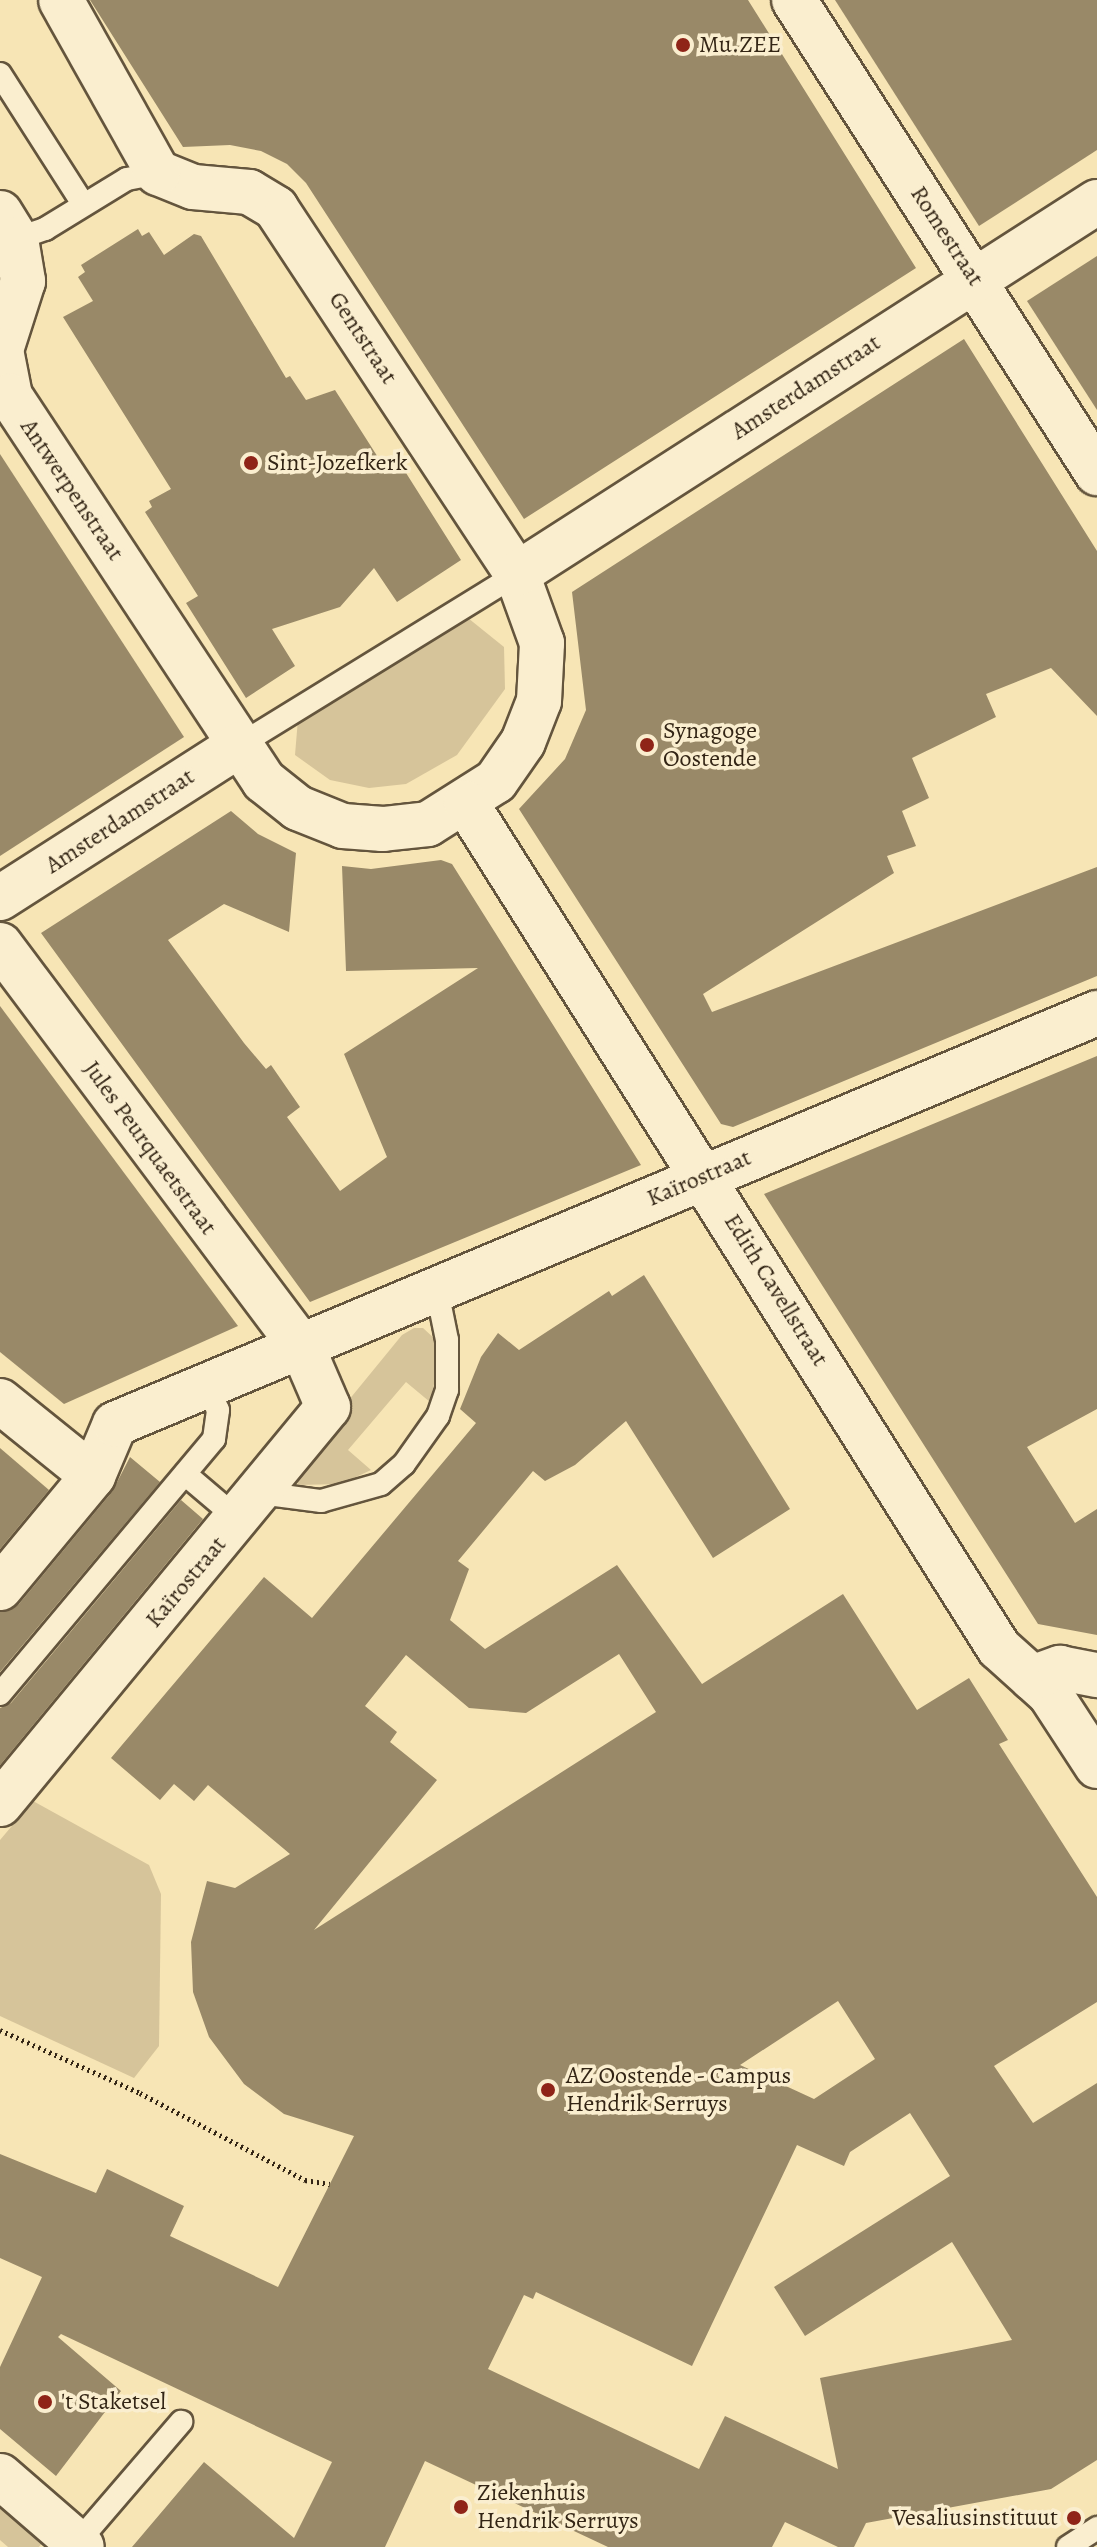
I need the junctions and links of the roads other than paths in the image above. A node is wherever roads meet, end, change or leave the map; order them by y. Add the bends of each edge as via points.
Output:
1 (61, 0) edge
2 (794, 0) edge
3 (0, 74) edge
4 (158, 173) junction
5 (1097, 202) edge
6 (83, 204) junction
7 (8, 226) edge
8 (974, 278) junction
9 (1097, 473) edge
10 (517, 574) junction
11 (241, 744) junction
12 (466, 803) junction
13 (0, 898) edge
14 (0, 945) edge
15 (1097, 1013) edge
16 (704, 1176) junction
17 (437, 1291) junction
18 (303, 1349) junction
19 (207, 1386) junction
20 (0, 1401) edge
21 (185, 1474) junction
22 (93, 1476) junction
23 (249, 1506) junction
24 (0, 1588) edge
25 (1097, 1675) edge
26 (1032, 1678) junction
27 (0, 1694) edge
28 (1097, 1766) edge
29 (0, 1804) edge
30 (181, 2422) dead end
31 (0, 2476) edge
32 (1097, 2528) edge
33 (78, 2546) edge
34 (1068, 2547) edge

1 - 4 street
2 - 8 street, Romestraat
3 - 6 lane
4 - 6 lane via 127,179
4 - 10 street, Gentstraat via 193,187 249,192 276,208
5 - 8 street, Amsterdamstraat
6 - 7 lane via 45,229
7 - 11 street, Antwerpenstraat via 23,281 1,350 10,396
8 - 9 street, Romestraat
8 - 10 street, Amsterdamstraat
10 - 11 lane
10 - 12 street, Gentstraat via 542,643 539,701 523,742 496,781
11 - 12 street, Antwerpenstraat via 264,781 298,808 343,826 428,824
11 - 13 street, Amsterdamstraat
12 - 16 street, Edith Cavellstraat
14 - 18 street, Jules Peurquaetstraat
15 - 16 street, Kaïrostraat
16 - 17 street, Kaïrostraat
16 - 26 street, Edith Cavellstraat via 999,1648
17 - 18 street, Kaïrostraat
17 - 23 lane via 447,1340 447,1390 438,1416 404,1464 381,1484 321,1501
18 - 19 street, Kaïrostraat
18 - 23 street, Kaïrostraat via 328,1407
19 - 21 lane via 218,1410 214,1439
19 - 22 street, Kaïrostraat via 115,1424
20 - 22 street
21 - 23 lane
21 - 27 lane
22 - 24 street, Kaïrostraat
23 - 29 street, Kaïrostraat
25 - 26 street via 1060,1668
26 - 28 street, Edith Cavellstraat via 1050,1694
30 - 33 lane
31 - 33 street
32 - 34 lane

